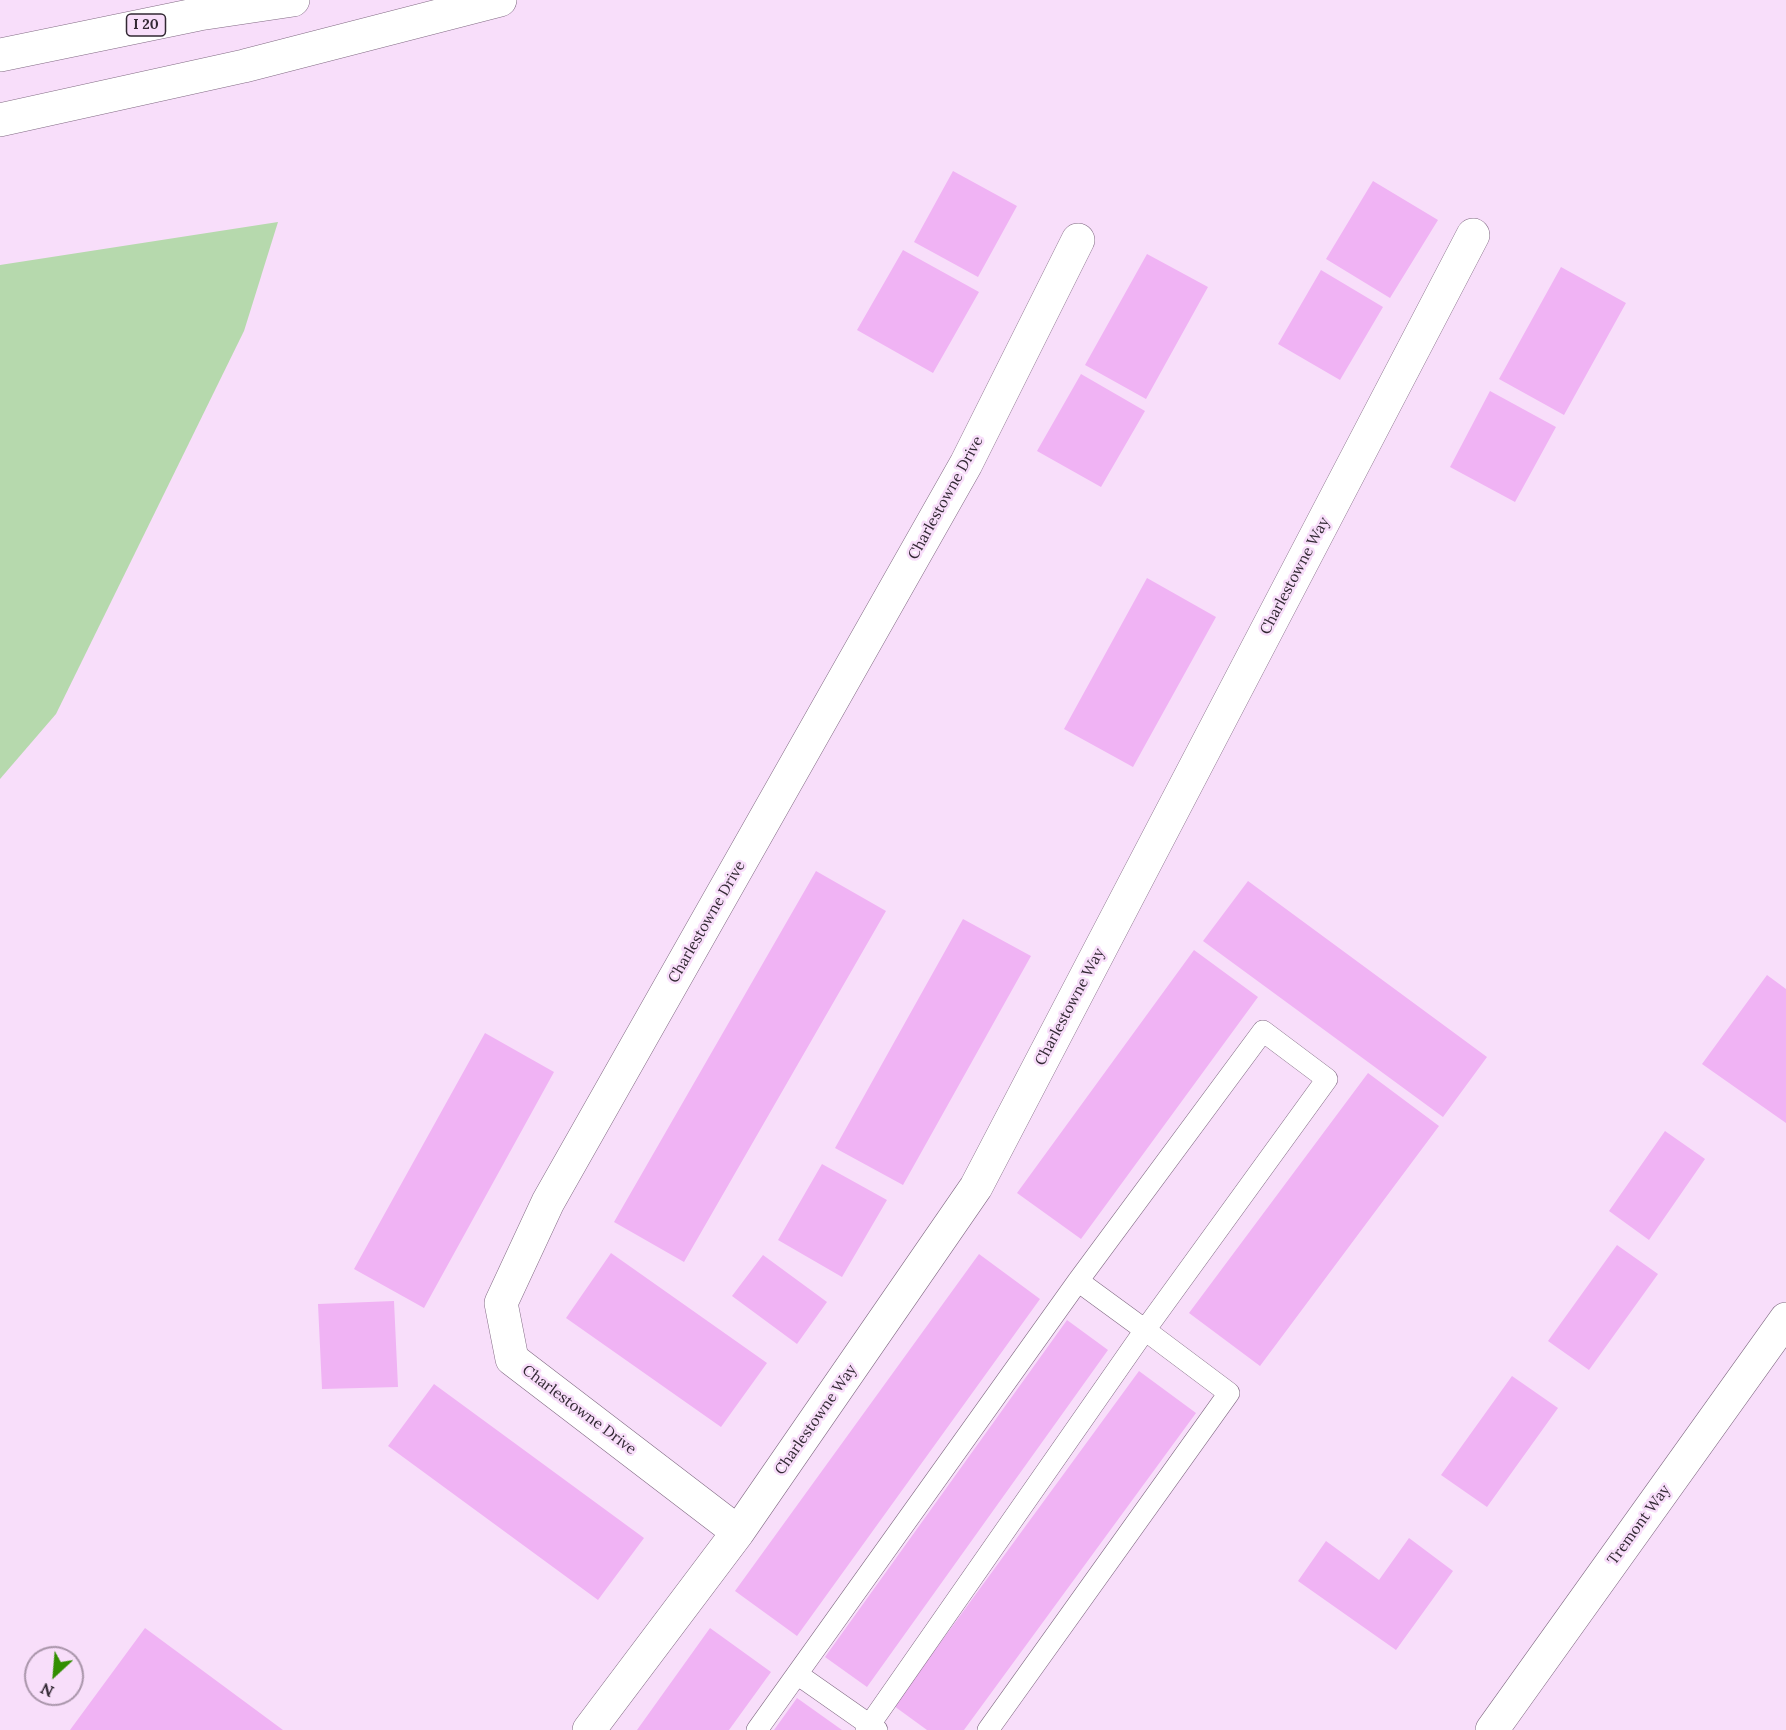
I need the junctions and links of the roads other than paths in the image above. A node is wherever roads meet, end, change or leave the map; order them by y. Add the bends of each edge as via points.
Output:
1 (293, 0) edge
2 (500, 0) edge
3 (0, 55) edge
4 (0, 120) edge
5 (1473, 235) dead end
6 (1078, 240) dead end
7 (1078, 1281) junction
8 (1786, 1319) edge
9 (1145, 1330) junction
10 (738, 1532) junction
11 (797, 1674) junction
12 (871, 1728) edge
13 (589, 1730) edge
14 (757, 1730) edge
15 (988, 1730) edge
16 (1492, 1730) edge

1 - 3 main road, I 20 via 199,14
2 - 4 main road via 244,66
5 - 10 main road, Charlestowne Way via 976,1187
6 - 10 main road, Charlestowne Drive via 966,464 548,1202 501,1303 512,1359
7 - 9 lane
7 - 9 lane via 1263,1031 1328,1079
7 - 11 lane
8 - 16 main road, Tremont Way
9 - 12 lane
9 - 15 lane via 1228,1393
10 - 13 main road, Charlestowne Way
11 - 12 lane
11 - 14 lane

